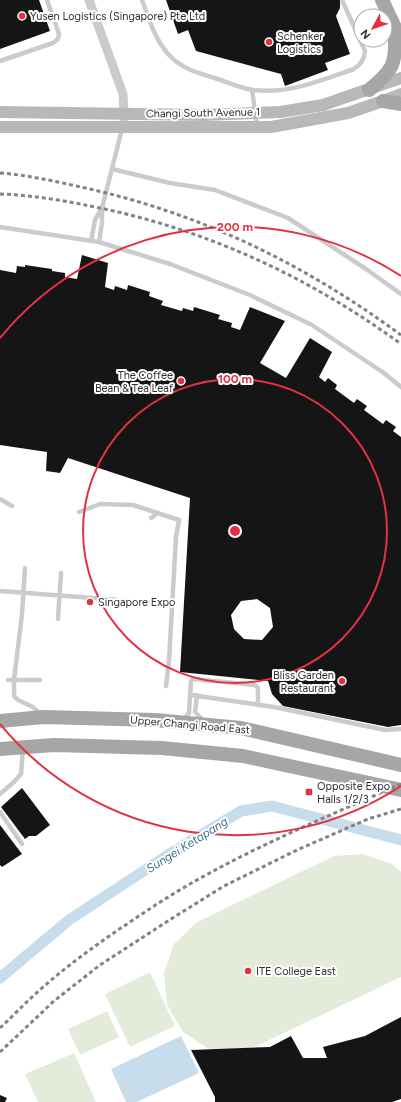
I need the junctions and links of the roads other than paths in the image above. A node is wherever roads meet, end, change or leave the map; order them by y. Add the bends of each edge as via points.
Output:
1 (47, 0) edge
2 (142, 0) edge
3 (342, 0) edge
4 (382, 0) edge
5 (91, 1) edge
6 (398, 34) edge
7 (0, 61) edge
8 (401, 78) edge
9 (252, 90) junction
10 (369, 90) junction
11 (401, 94) edge
12 (384, 101) junction
13 (401, 104) edge
14 (0, 112) edge
15 (124, 113) junction
16 (254, 113) junction
17 (123, 127) junction
18 (257, 127) junction
19 (0, 128) edge
20 (112, 169) junction
21 (102, 208) junction
22 (0, 227) edge
23 (91, 240) junction
24 (99, 242) junction
25 (401, 294) edge
26 (401, 387) edge
27 (0, 499) edge
28 (12, 506) dead end
29 (79, 512) dead end
30 (158, 513) junction
31 (151, 518) dead end
32 (25, 568) dead end
33 (61, 573) dead end
34 (0, 591) edge
35 (23, 593) junction
36 (60, 595) junction
37 (172, 604) junction
38 (58, 619) dead end
39 (8, 680) dead end
40 (14, 680) junction
41 (40, 680) dead end
42 (166, 686) dead end
43 (191, 695) junction
44 (197, 696) junction
45 (258, 705) junction
46 (44, 717) junction
47 (0, 721) edge
48 (181, 723) junction
49 (208, 725) junction
50 (401, 728) edge
51 (24, 747) junction
52 (0, 749) edge
53 (401, 765) edge
54 (401, 790) edge
55 (0, 794) edge
56 (0, 812) edge
57 (22, 844) dead end

1 - 7 lane via 59,34 58,38 53,43
2 - 9 lane via 160,43 180,65 193,72
3 - 9 lane via 365,51 361,64 354,70 296,88
4 - 6 main road
5 - 15 street via 123,94
6 - 10 main road via 391,68 384,78
8 - 10 street, Changi South Avenue 1
9 - 16 lane
10 - 16 street, Changi South Avenue 1 via 323,105 280,112
11 - 12 street, Changi South Avenue 1
12 - 13 main road
12 - 18 street, Changi South Avenue 1 via 348,113 272,127
14 - 15 street, Changi South Avenue 1
15 - 16 street, Changi South Avenue 1
15 - 17 street
16 - 18 lane
17 - 18 street, Changi South Avenue 1
17 - 19 street, Changi South Avenue 1
17 - 20 lane
20 - 21 lane
20 - 25 lane via 215,190 288,218 366,268
21 - 23 lane via 95,220
21 - 24 lane
22 - 23 lane
23 - 24 lane
24 - 26 lane via 170,264 250,295 312,326
27 - 28 lane
29 - 30 lane via 100,504 133,504
30 - 31 lane
30 - 37 lane via 179,520
32 - 35 lane
33 - 36 lane
34 - 35 lane
35 - 36 lane
35 - 40 lane
36 - 37 lane
36 - 38 lane
37 - 42 lane
39 - 40 lane
40 - 41 lane
40 - 46 lane via 14,696
43 - 44 lane
43 - 45 lane via 191,681 194,679 254,685 258,688
43 - 48 lane via 189,713
44 - 45 lane
44 - 49 lane via 195,712
45 - 50 lane via 385,730
46 - 47 main road, Upper Changi Road East
46 - 48 main road, Upper Changi Road East
48 - 49 main road, Upper Changi Road East
49 - 53 main road, Upper Changi Road East via 241,728
51 - 52 main road
51 - 54 main road via 54,745 162,748 243,756
51 - 55 lane via 21,774
56 - 57 lane

